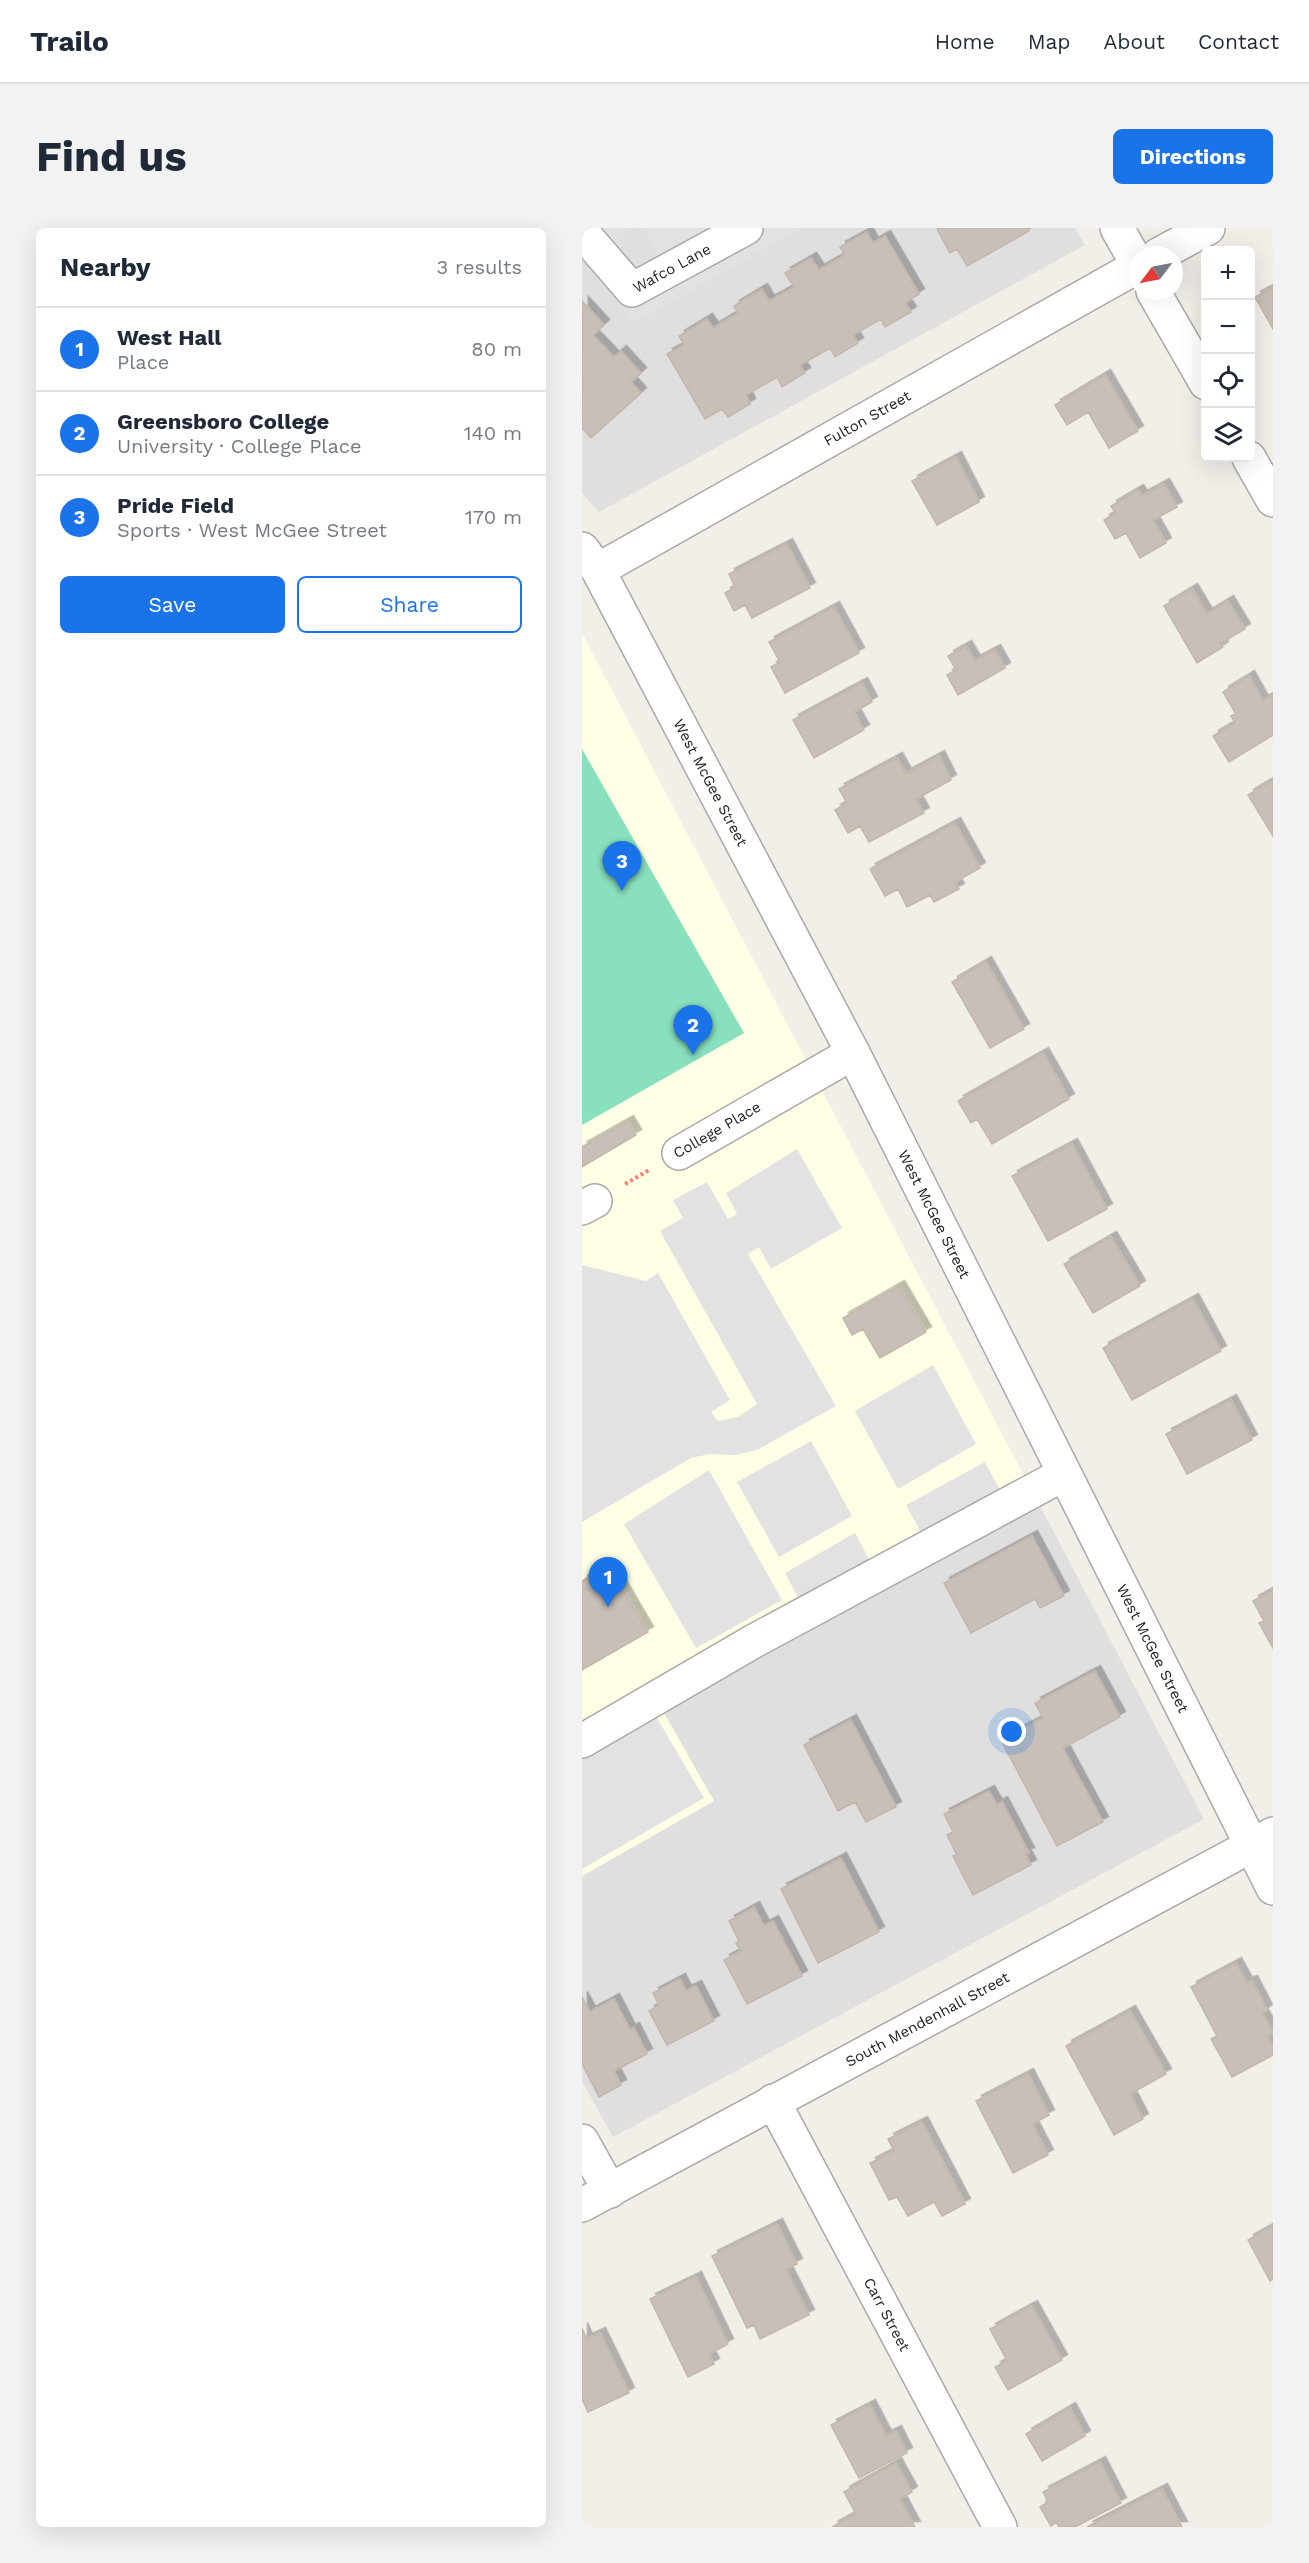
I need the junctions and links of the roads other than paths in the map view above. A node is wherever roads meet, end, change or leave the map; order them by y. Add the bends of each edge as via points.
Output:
1 (746, 228) edge
2 (1117, 228) edge
3 (1208, 228) edge
4 (582, 232) edge
5 (1175, 246) edge
6 (1129, 250) edge
7 (1129, 271) edge
8 (1158, 300) edge
9 (1201, 373) edge
10 (1251, 462) edge
11 (1273, 500) edge
12 (590, 560) edge
13 (853, 1053) junction
14 (679, 1153) road end
15 (1064, 1474) junction
16 (582, 1741) edge
17 (1262, 1840) edge
18 (1273, 1888) edge
19 (773, 2101) junction
20 (582, 2141) edge
21 (596, 2198) edge
22 (1000, 2527) edge

1 - 4 street, Wafco Lane via 632,290
2 - 6 street
3 - 5 street
7 - 12 street, Fulton Street
8 - 9 street
10 - 11 street
12 - 13 street, West McGee Street
13 - 14 street, College Place
13 - 15 street, West McGee Street
15 - 16 street via 754,1641
15 - 17 street, West McGee Street
17 - 18 street, West McGee Street
17 - 19 street, South Mendenhall Street
19 - 21 street, South Mendenhall Street
19 - 22 street, Carr Street
20 - 21 street

